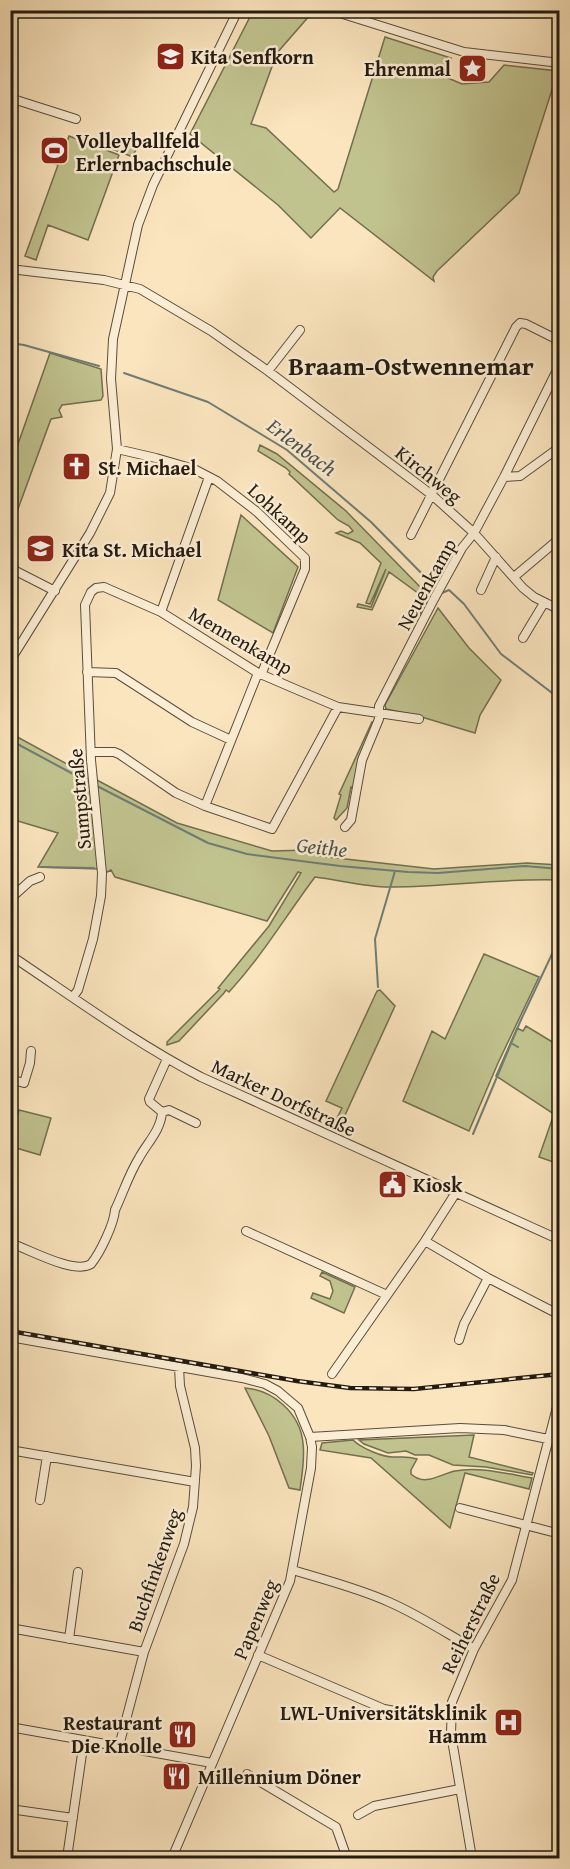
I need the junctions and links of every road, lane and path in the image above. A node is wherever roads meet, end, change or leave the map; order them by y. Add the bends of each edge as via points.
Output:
1 (238, 10) edge
2 (330, 10) edge
3 (560, 63) edge
4 (10, 98) edge
5 (76, 119) dead end
6 (10, 269) edge
7 (124, 285) junction
8 (300, 330) dead end
9 (560, 341) edge
10 (560, 364) edge
11 (268, 371) junction
12 (560, 447) edge
13 (117, 449) junction
14 (209, 477) junction
15 (504, 477) junction
16 (432, 495) junction
17 (474, 533) junction
18 (411, 535) dead end
19 (560, 538) edge
20 (496, 557) junction
21 (10, 568) edge
22 (514, 577) junction
23 (481, 590) dead end
24 (55, 591) junction
25 (88, 594) joint
26 (544, 603) junction
27 (560, 610) edge
28 (161, 612) junction
29 (523, 638) dead end
30 (10, 661) edge
31 (87, 672) junction
32 (259, 674) junction
33 (338, 707) junction
34 (378, 713) junction
35 (419, 719) dead end
36 (231, 740) junction
37 (91, 752) junction
38 (205, 806) junction
39 (345, 827) dead end
40 (40, 877) dead end
41 (10, 899) edge
42 (10, 955) edge
43 (74, 997) junction
44 (31, 1051) dead end
45 (167, 1059) junction
46 (10, 1079) edge
47 (162, 1112) junction
48 (196, 1123) dead end
49 (455, 1194) junction
50 (246, 1231) dead end
51 (560, 1240) edge
52 (425, 1241) junction
53 (10, 1244) edge
54 (488, 1278) junction
55 (387, 1295) junction
56 (554, 1312) dead end
57 (10, 1337) edge
58 (459, 1340) dead end
59 (179, 1367) junction
60 (332, 1374) dead end
61 (560, 1408) edge
62 (310, 1437) junction
63 (548, 1439) junction
64 (10, 1450) edge
65 (46, 1456) junction
66 (195, 1482) junction
67 (40, 1500) dead end
68 (460, 1508) dead end
69 (526, 1525) junction
70 (560, 1534) edge
71 (11, 1558) edge
72 (10, 1564) edge
73 (293, 1570) junction
74 (78, 1572) dead end
75 (10, 1628) edge
76 (69, 1639) junction
77 (474, 1649) junction
78 (144, 1652) junction
79 (258, 1655) junction
80 (400, 1712) dead end
81 (10, 1727) edge
82 (84, 1740) junction
83 (119, 1746) junction
84 (212, 1764) junction
85 (247, 1774) dead end
86 (460, 1789) junction
87 (10, 1809) edge
88 (358, 1815) dead end
89 (73, 1818) junction
90 (67, 1858) edge
91 (172, 1858) edge
92 (347, 1858) edge
93 (472, 1858) edge

1 - 7 street via 144,205
2 - 3 street via 464,52
4 - 5 street
6 - 7 street, Kirchweg
7 - 11 street, Kirchweg via 140,289 211,331
7 - 13 street via 111,361
8 - 11 street
9 - 16 street via 523,323 516,327
10 - 15 street, Neuenkamp
11 - 16 street, Kirchweg
12 - 15 street via 520,476
13 - 14 street, Lohkamp via 194,469
13 - 24 street via 106,501
14 - 28 street
14 - 32 street, Lohkamp via 256,511 306,562
15 - 17 street, Neuenkamp
16 - 17 street, Kirchweg
16 - 18 street
17 - 20 street, Kirchweg
17 - 34 street, Neuenkamp via 434,599
19 - 22 street
20 - 22 street, Kirchweg
20 - 23 street
21 - 24 street
22 - 26 street, Kirchweg
24 - 30 street
25 - 28 street, Mennenkamp via 104,587
25 - 31 street, Sumpstraße
26 - 27 street, Kirchweg
26 - 29 street
28 - 32 street, Mennenkamp
31 - 36 street via 116,673 192,722
31 - 37 street, Sumpstraße
32 - 33 street, Mennenkamp
32 - 36 street, Lohkamp
33 - 34 street, Mennenkamp
33 - 38 street via 272,829
34 - 35 street, Mennenkamp
34 - 39 street, Neuenkamp via 362,760 351,820
36 - 38 street, Lohkamp
37 - 38 street via 119,754 176,793
37 - 43 street, Sumpstraße via 101,896 86,967
40 - 41 street
42 - 43 street, Marker Dorfstraße
43 - 45 street, Marker Dorfstraße
44 - 46 street via 24,1083
45 - 47 street via 149,1099
45 - 49 street, Marker Dorfstraße
47 - 48 street via 169,1110
47 - 53 street via 91,1264 80,1268
49 - 51 street, Marker Dorfstraße
49 - 52 street
50 - 55 street
52 - 54 street
52 - 55 street
54 - 56 street
54 - 58 street
55 - 60 street
57 - 59 street
59 - 62 street, Papenweg via 252,1380 278,1390 298,1408
59 - 66 street, Buchfinkenweg via 195,1448
61 - 63 street, Reiherstraße via 556,1407
62 - 63 street via 460,1428 504,1430
62 - 73 street, Papenweg via 311,1468
63 - 69 street, Reiherstraße
64 - 65 street
65 - 66 street
65 - 67 street
66 - 78 street, Buchfinkenweg via 188,1532
68 - 69 street
69 - 70 street
69 - 77 street, Reiherstraße via 512,1580
71 - 72 street
73 - 77 street via 390,1602
73 - 79 street, Papenweg
74 - 76 street
75 - 76 street
76 - 78 street
77 - 86 street, Reiherstraße via 451,1710
78 - 83 street, Buchfinkenweg
79 - 80 street via 384,1709
79 - 84 street, Papenweg
81 - 82 street
82 - 83 street
82 - 89 street
83 - 84 street
84 - 91 street, Papenweg
85 - 92 street via 336,1827
86 - 88 street via 374,1806
86 - 93 street, Reiherstraße
87 - 89 street
89 - 90 street

